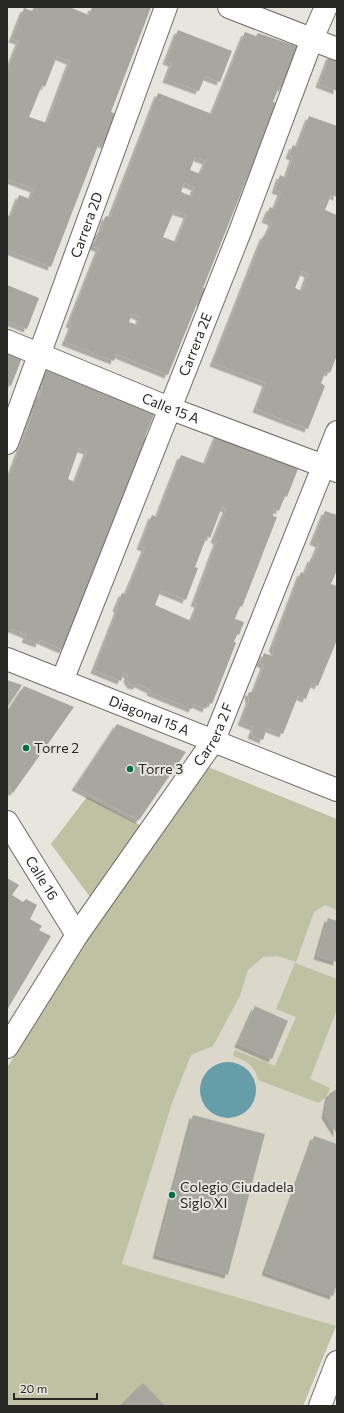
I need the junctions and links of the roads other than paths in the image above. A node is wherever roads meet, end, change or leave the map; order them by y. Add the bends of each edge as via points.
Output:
1 (166, 7) edge
2 (229, 7) edge
3 (326, 7) edge
4 (312, 39) junction
5 (337, 48) edge
6 (7, 341) edge
7 (40, 353) junction
8 (169, 408) junction
9 (337, 432) edge
10 (7, 443) edge
11 (331, 468) edge
12 (7, 659) edge
13 (62, 681) junction
14 (214, 740) junction
15 (337, 790) edge
16 (7, 822) edge
17 (77, 934) junction
18 (7, 1047) edge
19 (337, 1362) edge
20 (320, 1406) edge

1 - 7 street, Carrera 2D
2 - 4 street
3 - 4 street, Carrera 2E
4 - 5 street
4 - 8 street, Carrera 2E via 241,229
6 - 7 street, Calle 15 A
7 - 8 street, Calle 15 A
7 - 10 street, Carrera 2D
8 - 11 street, Calle 15 A
8 - 13 street, Carrera 2E
9 - 11 street, Carrera 2 F
11 - 14 street, Carrera 2 F
12 - 13 street, Diagonal 15 A
13 - 14 street, Diagonal 15 A
14 - 15 street, Diagonal 15 A
14 - 17 street, Carrera 2 F
16 - 17 street, Calle 16
17 - 18 street, Carrera 2 F
19 - 20 street

